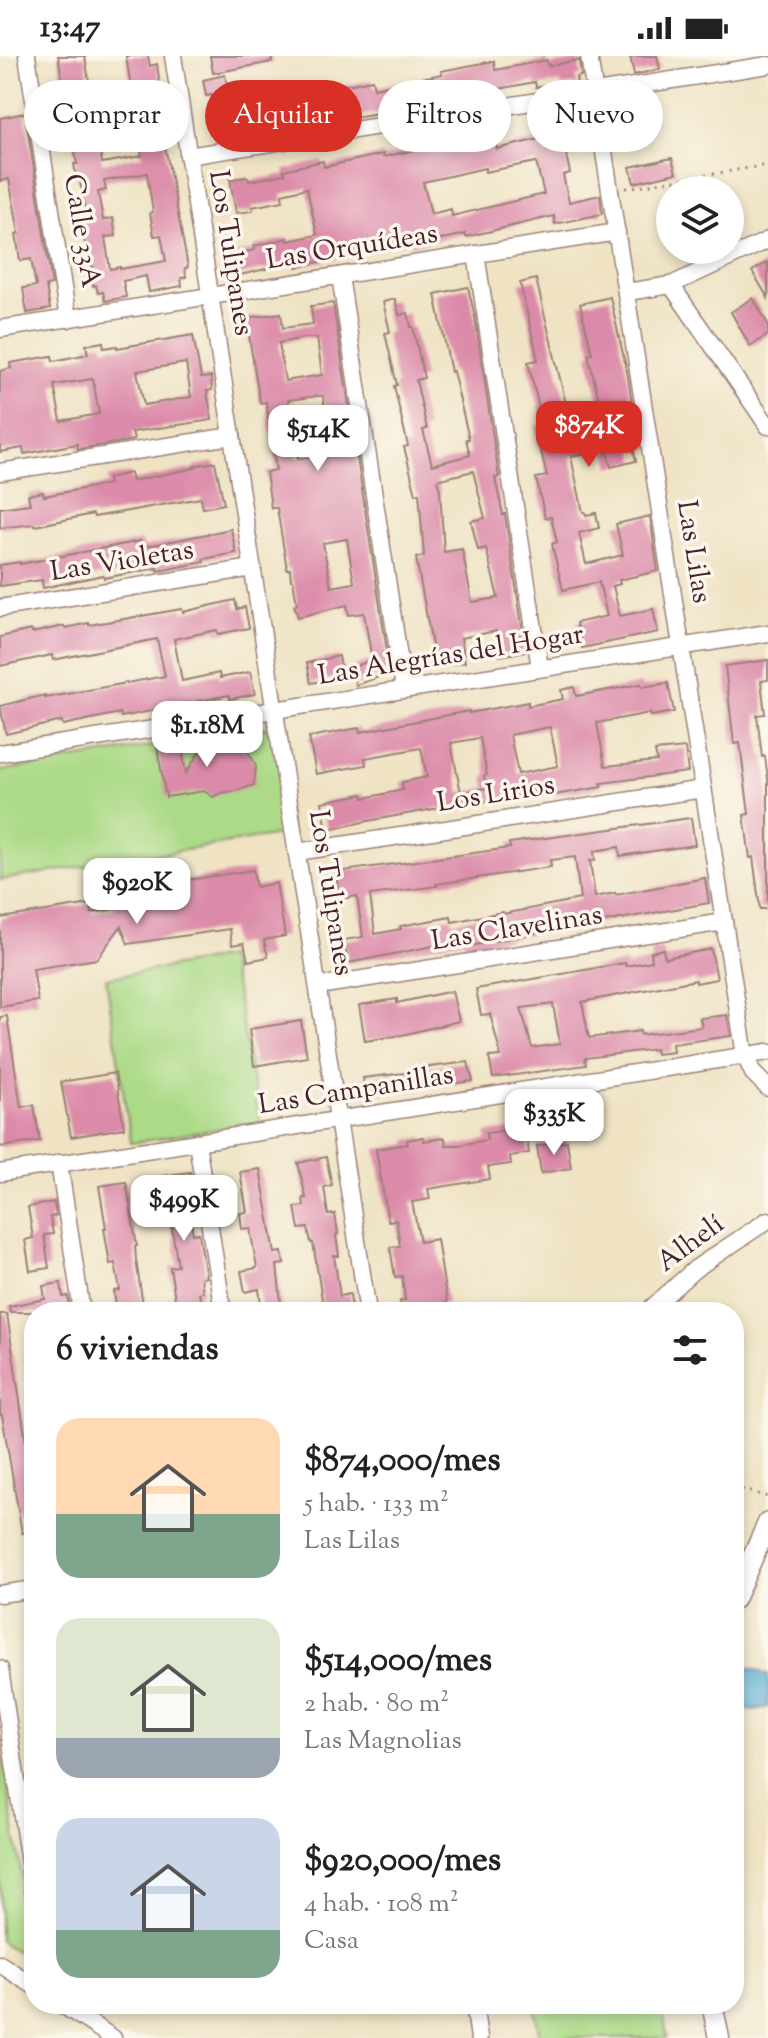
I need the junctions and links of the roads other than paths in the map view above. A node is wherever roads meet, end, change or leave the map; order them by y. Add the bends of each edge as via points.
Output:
1 (27, 56) edge
2 (173, 56) edge
3 (589, 56) edge
4 (749, 62) edge
5 (768, 65) edge
6 (593, 80) edge
7 (657, 80) edge
8 (527, 103) edge
9 (604, 152) edge
10 (188, 156) junction
11 (617, 232) junction
12 (768, 240) edge
13 (476, 254) junction
14 (340, 276) junction
15 (671, 285) junction
16 (627, 292) junction
17 (210, 296) junction
18 (68, 319) junction
19 (0, 329) edge
20 (768, 426) edge
21 (232, 436) junction
22 (0, 472) edge
23 (253, 568) junction
24 (0, 608) edge
25 (768, 633) edge
26 (681, 646) junction
27 (540, 668) junction
28 (404, 689) junction
29 (275, 710) junction
30 (0, 753) edge
31 (703, 789) junction
32 (297, 852) junction
33 (724, 922) junction
34 (318, 986) junction
35 (768, 1052) edge
36 (745, 1056) junction
37 (768, 1088) edge
38 (338, 1120) junction
39 (197, 1142) junction
40 (59, 1163) junction
41 (0, 1173) edge
42 (768, 1220) edge
43 (80, 1302) edge
44 (221, 1302) edge
45 (366, 1302) edge
46 (658, 1302) edge
47 (768, 1523) edge
48 (744, 1577) edge
49 (24, 1590) edge
50 (0, 1594) edge
51 (0, 1669) edge
52 (24, 1829) edge
53 (0, 1964) edge
54 (24, 1980) edge
55 (76, 2014) edge
56 (475, 2014) edge
57 (714, 2014) edge
58 (113, 2038) edge
59 (479, 2038) edge
60 (719, 2038) edge

1 - 18 street, Calle 33A
2 - 10 street, Los Tulipanes
3 - 6 street, Las Lilas
4 - 5 street
4 - 7 street
8 - 10 street
9 - 11 street, Las Lilas
10 - 17 street, Los Tulipanes
11 - 13 street, Las Orquídeas
11 - 16 street, Las Lilas
12 - 15 street
13 - 14 street, Las Orquídeas
13 - 27 street
14 - 17 street, Las Orquídeas
14 - 28 street
15 - 16 street
15 - 20 street
16 - 26 street, Las Lilas
17 - 18 street, Las Orquídeas
17 - 21 street, Los Tulipanes
18 - 19 street, Las Orquídeas
21 - 22 street
21 - 23 street, Los Tulipanes
23 - 24 street, Las Violetas
23 - 29 street, Los Tulipanes
25 - 26 street, Las Alegrías del Hogar
26 - 27 street, Las Alegrías del Hogar
26 - 31 street, Las Lilas
27 - 28 street, Las Alegrías del Hogar
28 - 29 street, Las Alegrías del Hogar
29 - 30 street, Las Alegrías del Hogar
29 - 32 street, Los Tulipanes
31 - 32 street, Los Lirios
31 - 33 street, Las Lilas
32 - 34 street, Los Tulipanes
33 - 34 street, Las Clavelinas
33 - 36 street, Las Lilas
34 - 38 street, Los Tulipanes
35 - 36 street, Las Campanillas
36 - 37 street
36 - 38 street, Las Campanillas
38 - 39 street, Las Campanillas
38 - 45 street, Los Tulipanes
39 - 40 street, Las Campanillas
39 - 44 street
40 - 41 street, Las Campanillas
40 - 43 street
42 - 46 street, Alhelí via 695,1269
47 - 48 main road
49 - 50 street
51 - 52 street
53 - 54 street
55 - 58 street
56 - 59 street
57 - 60 main road

